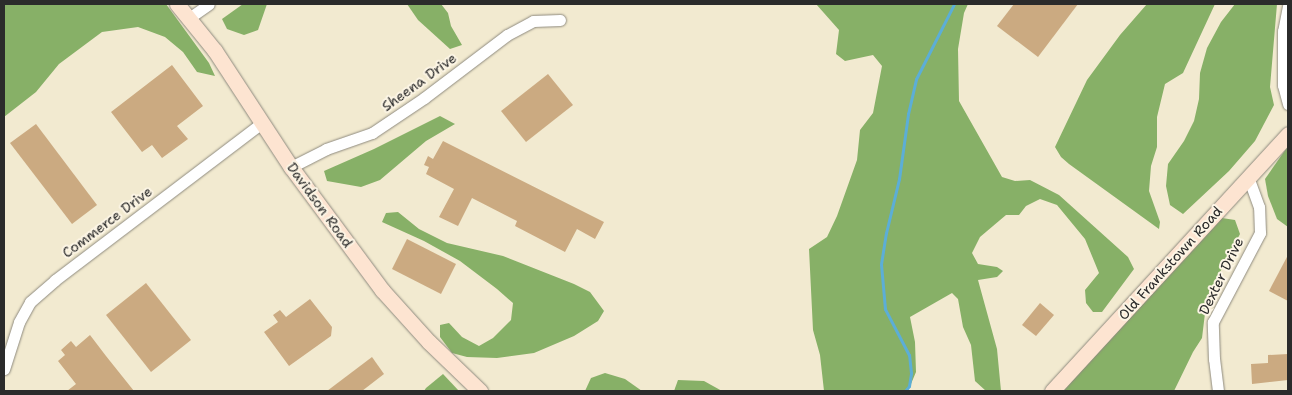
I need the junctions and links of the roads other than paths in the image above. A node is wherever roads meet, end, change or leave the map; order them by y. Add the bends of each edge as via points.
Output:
1 (177, 4) edge
2 (209, 4) edge
3 (1288, 6) edge
4 (189, 18) junction
5 (560, 20) dead end
6 (1288, 104) edge
7 (262, 123) junction
8 (1288, 134) edge
9 (292, 166) junction
10 (1248, 177) junction
11 (4, 369) edge
12 (480, 391) edge
13 (1052, 391) edge
14 (1218, 391) edge

1 - 4 street, Davidson Road
2 - 4 street
3 - 6 street via 1283,31 1283,85
4 - 7 street, Davidson Road
5 - 9 street, Sheena Drive via 533,21 507,35 372,133 326,149
7 - 9 street, Davidson Road
7 - 11 street, Commerce Drive via 54,280 30,302 18,322
8 - 10 street, Old Frankstown Road
9 - 12 street, Davidson Road via 382,290
10 - 13 street, Old Frankstown Road
10 - 14 street, Dexter Drive via 1259,207 1260,233 1213,322

